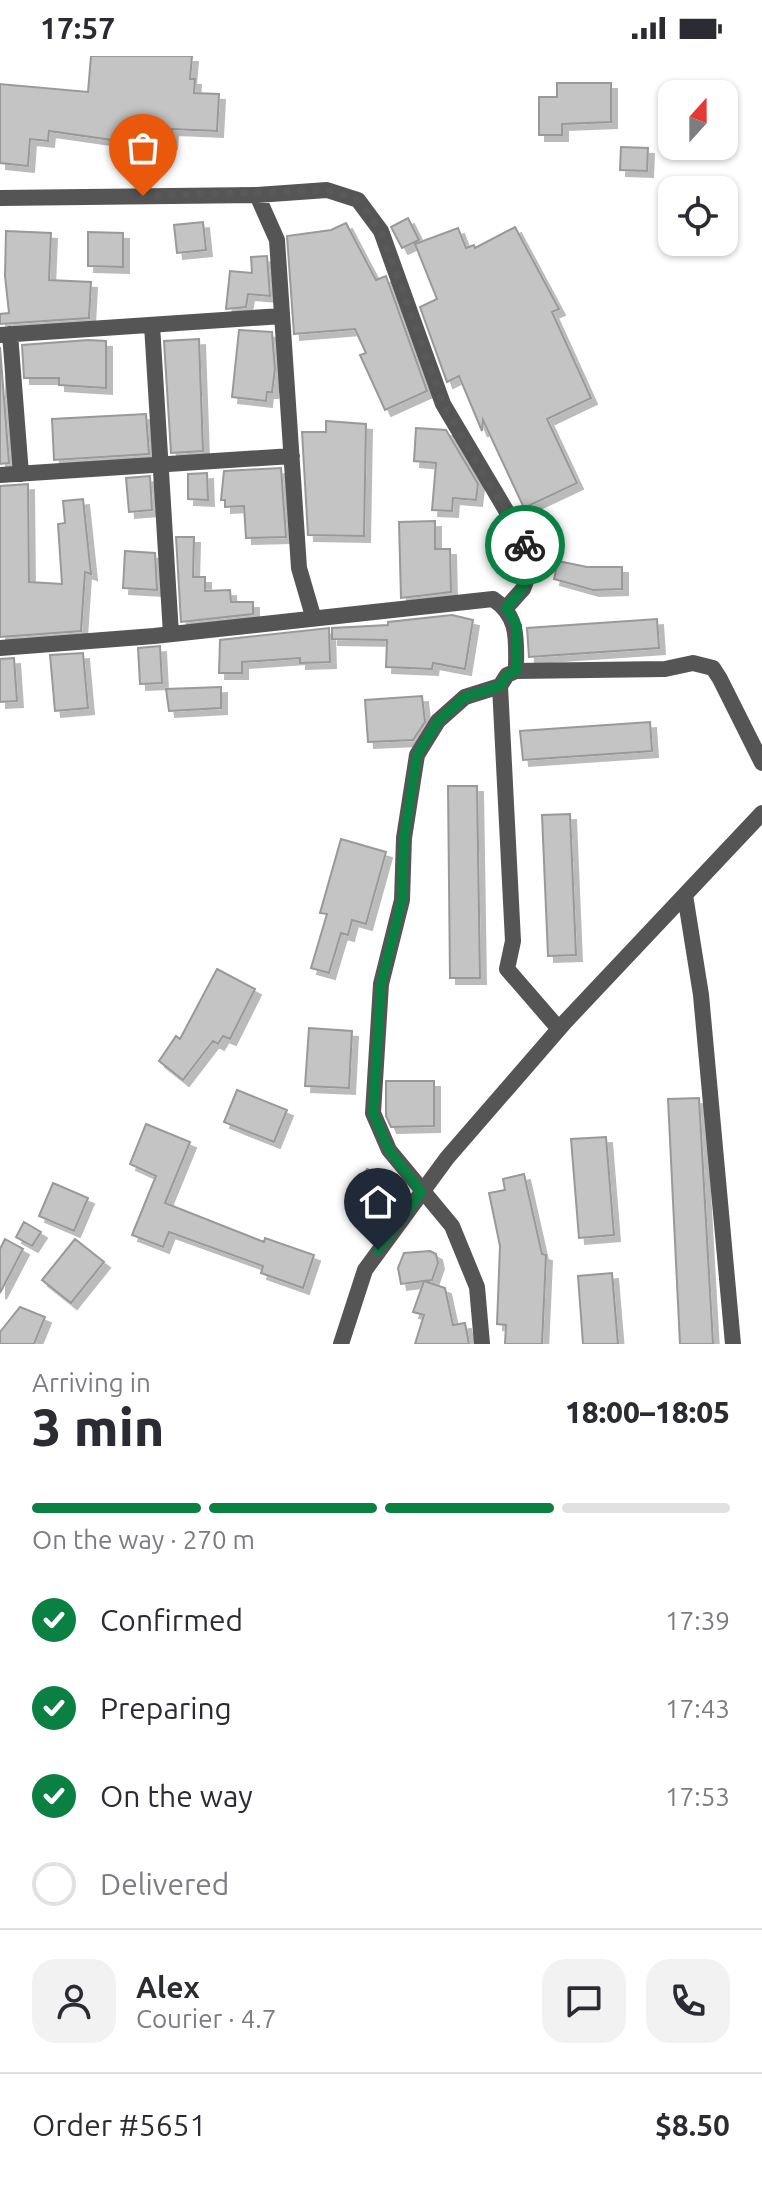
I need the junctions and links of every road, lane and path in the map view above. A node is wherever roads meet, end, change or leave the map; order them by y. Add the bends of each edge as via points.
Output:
1 (257, 195) junction
2 (0, 198) edge
3 (282, 316) junction
4 (152, 325) junction
5 (5, 334) edge
6 (292, 456) junction
7 (160, 463) junction
8 (21, 474) junction
9 (0, 475) edge
10 (506, 608) junction
11 (313, 616) junction
12 (171, 634) junction
13 (0, 648) edge
14 (516, 671) junction
15 (500, 686) junction
16 (762, 763) edge
17 (762, 813) edge
18 (685, 895) junction
19 (559, 1029) junction
20 (421, 1192) junction
21 (341, 1344) edge
22 (482, 1344) edge
23 (733, 1344) edge

1 - 2 street
1 - 3 street via 277,240
1 - 10 street via 327,190 358,200 381,231 443,404 523,539 532,566 523,589
3 - 4 street
3 - 6 street
4 - 5 street
4 - 7 street
5 - 8 street
6 - 7 street
6 - 11 street via 299,568
7 - 8 street
7 - 12 street
8 - 9 street
10 - 11 street via 493,599
10 - 14 street via 517,626
11 - 12 street
12 - 13 street
14 - 15 street
14 - 16 street via 665,669 704,663 720,679
15 - 19 street via 513,941 507,969
15 - 20 street via 465,697 438,721 417,755 404,838 402,900 381,984 373,1113 389,1150
17 - 18 street
18 - 19 street
18 - 23 street via 701,995
19 - 20 street
20 - 21 street via 365,1270
20 - 22 street via 452,1226 477,1287

